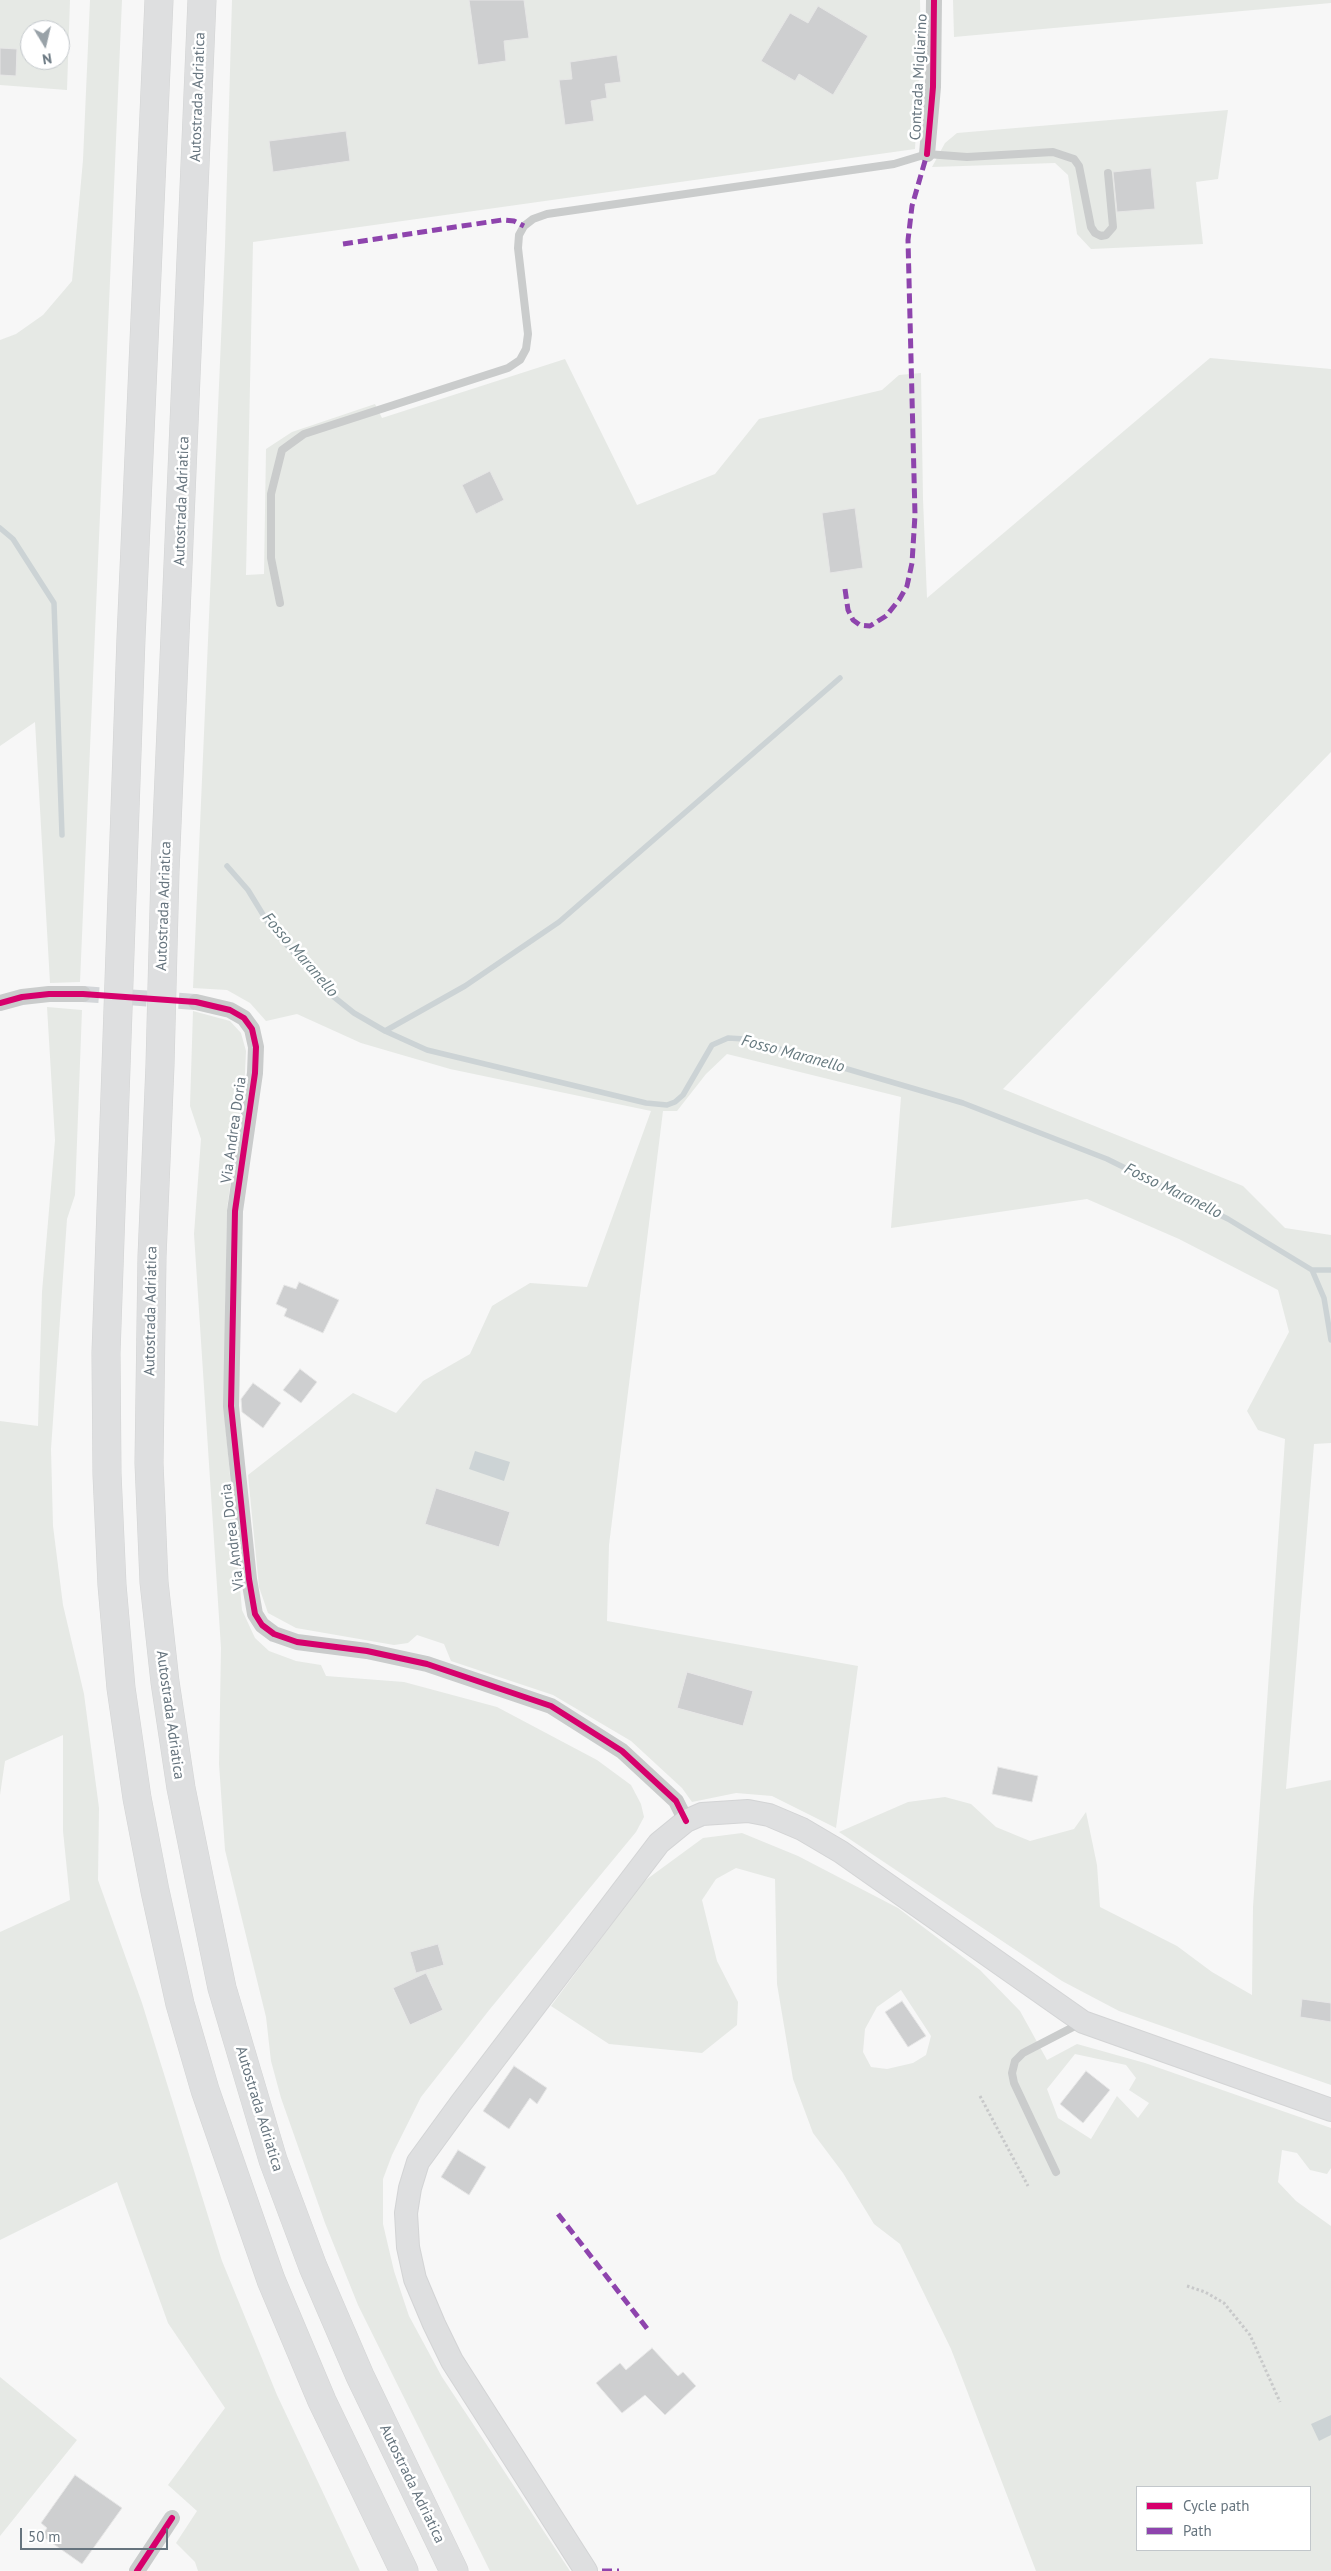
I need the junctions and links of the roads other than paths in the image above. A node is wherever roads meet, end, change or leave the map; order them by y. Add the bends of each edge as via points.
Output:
1 (159, 0) edge
2 (202, 0) edge
3 (934, 0) edge
4 (927, 154) junction
5 (1108, 173) dead end
6 (280, 603) dead end
7 (83, 994) tunnel mouth
8 (196, 1002) tunnel mouth
9 (0, 1003) edge
10 (686, 1821) junction
11 (1083, 2022) junction
12 (1331, 2110) edge
13 (1056, 2172) dead end
14 (172, 2518) dead end
15 (137, 2571) edge
16 (404, 2571) edge
17 (454, 2571) edge
18 (586, 2571) edge

1 - 16 highway via 131,638 106,1353 106,1474 121,1688 155,1891 180,2004 205,2090 271,2280 322,2401
2 - 17 highway, Autostrada Adriatica via 152,1257 149,1463 155,1591 164,1682 179,1778 222,1988 274,2160 313,2267 360,2376
3 - 4 street, Contrada Migliarino via 933,87
4 - 5 lane via 967,157 1053,152 1074,159 1079,166 1091,227 1101,236 1111,232 1113,227
4 - 6 lane via 894,164 547,214 534,219 524,226 519,235 528,334 520,360 508,368 304,434 282,450 271,494 271,558
7 - 9 street via 49,994
8 - 10 street, Via Andrea Doria via 230,1010 244,1018 252,1028 256,1047 235,1211 231,1406 255,1614 262,1625 274,1634 297,1642 367,1651 427,1664 551,1706 622,1750 676,1802
10 - 11 main road via 702,1814 748,1811 769,1815 802,1829 841,1852
10 - 18 main road via 658,1843 418,2162 406,2213 408,2247 415,2279 452,2361
11 - 12 main road
11 - 13 lane via 1023,2053 1015,2061 1012,2072
14 - 15 street

